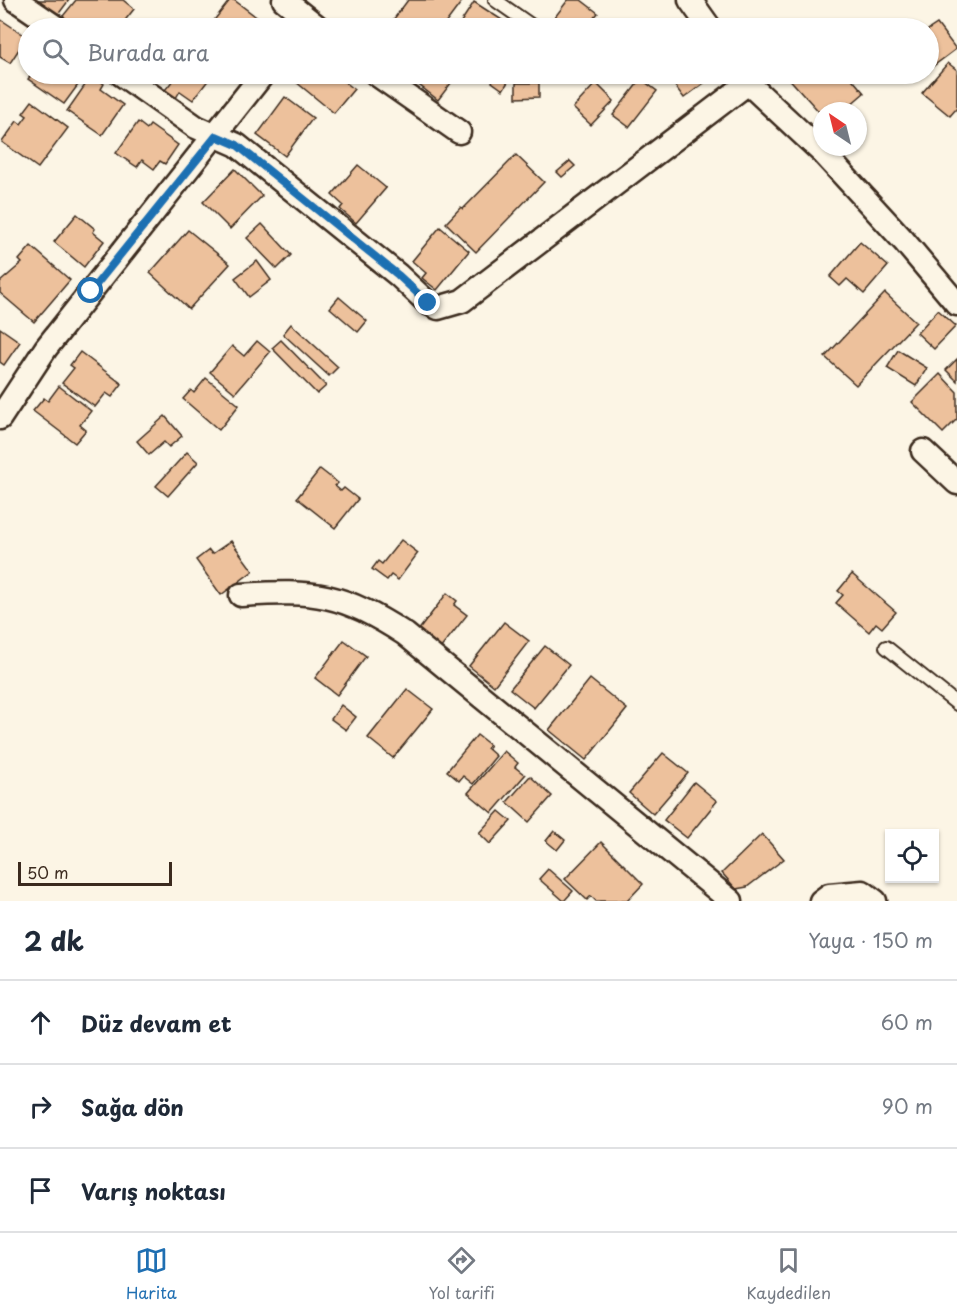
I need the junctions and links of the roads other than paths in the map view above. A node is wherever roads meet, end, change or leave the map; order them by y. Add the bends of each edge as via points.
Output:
1 (16, 0) edge
2 (284, 0) edge
3 (495, 0) edge
4 (690, 0) edge
5 (42, 18) edge
6 (309, 18) edge
7 (521, 18) edge
8 (703, 18) edge
9 (135, 84) edge
10 (255, 84) edge
11 (390, 84) edge
12 (737, 84) edge
13 (751, 84) edge
14 (459, 132) dead end
15 (216, 136) junction
16 (957, 304) edge
17 (0, 418) edge
18 (923, 451) dead end
19 (957, 483) edge
20 (241, 595) dead end
21 (886, 647) dead end
22 (957, 704) edge
23 (731, 901) edge
24 (821, 901) edge
25 (875, 901) edge

1 - 5 street
2 - 6 street
3 - 7 lane
4 - 8 street
9 - 15 street
10 - 15 street
11 - 14 street
12 - 15 street via 462,301 446,308 428,303 237,145
13 - 16 street via 825,155
15 - 17 street via 46,348
18 - 19 street
20 - 23 street via 317,594 370,611 405,634
21 - 22 lane
24 - 25 street via 829,895 863,892

